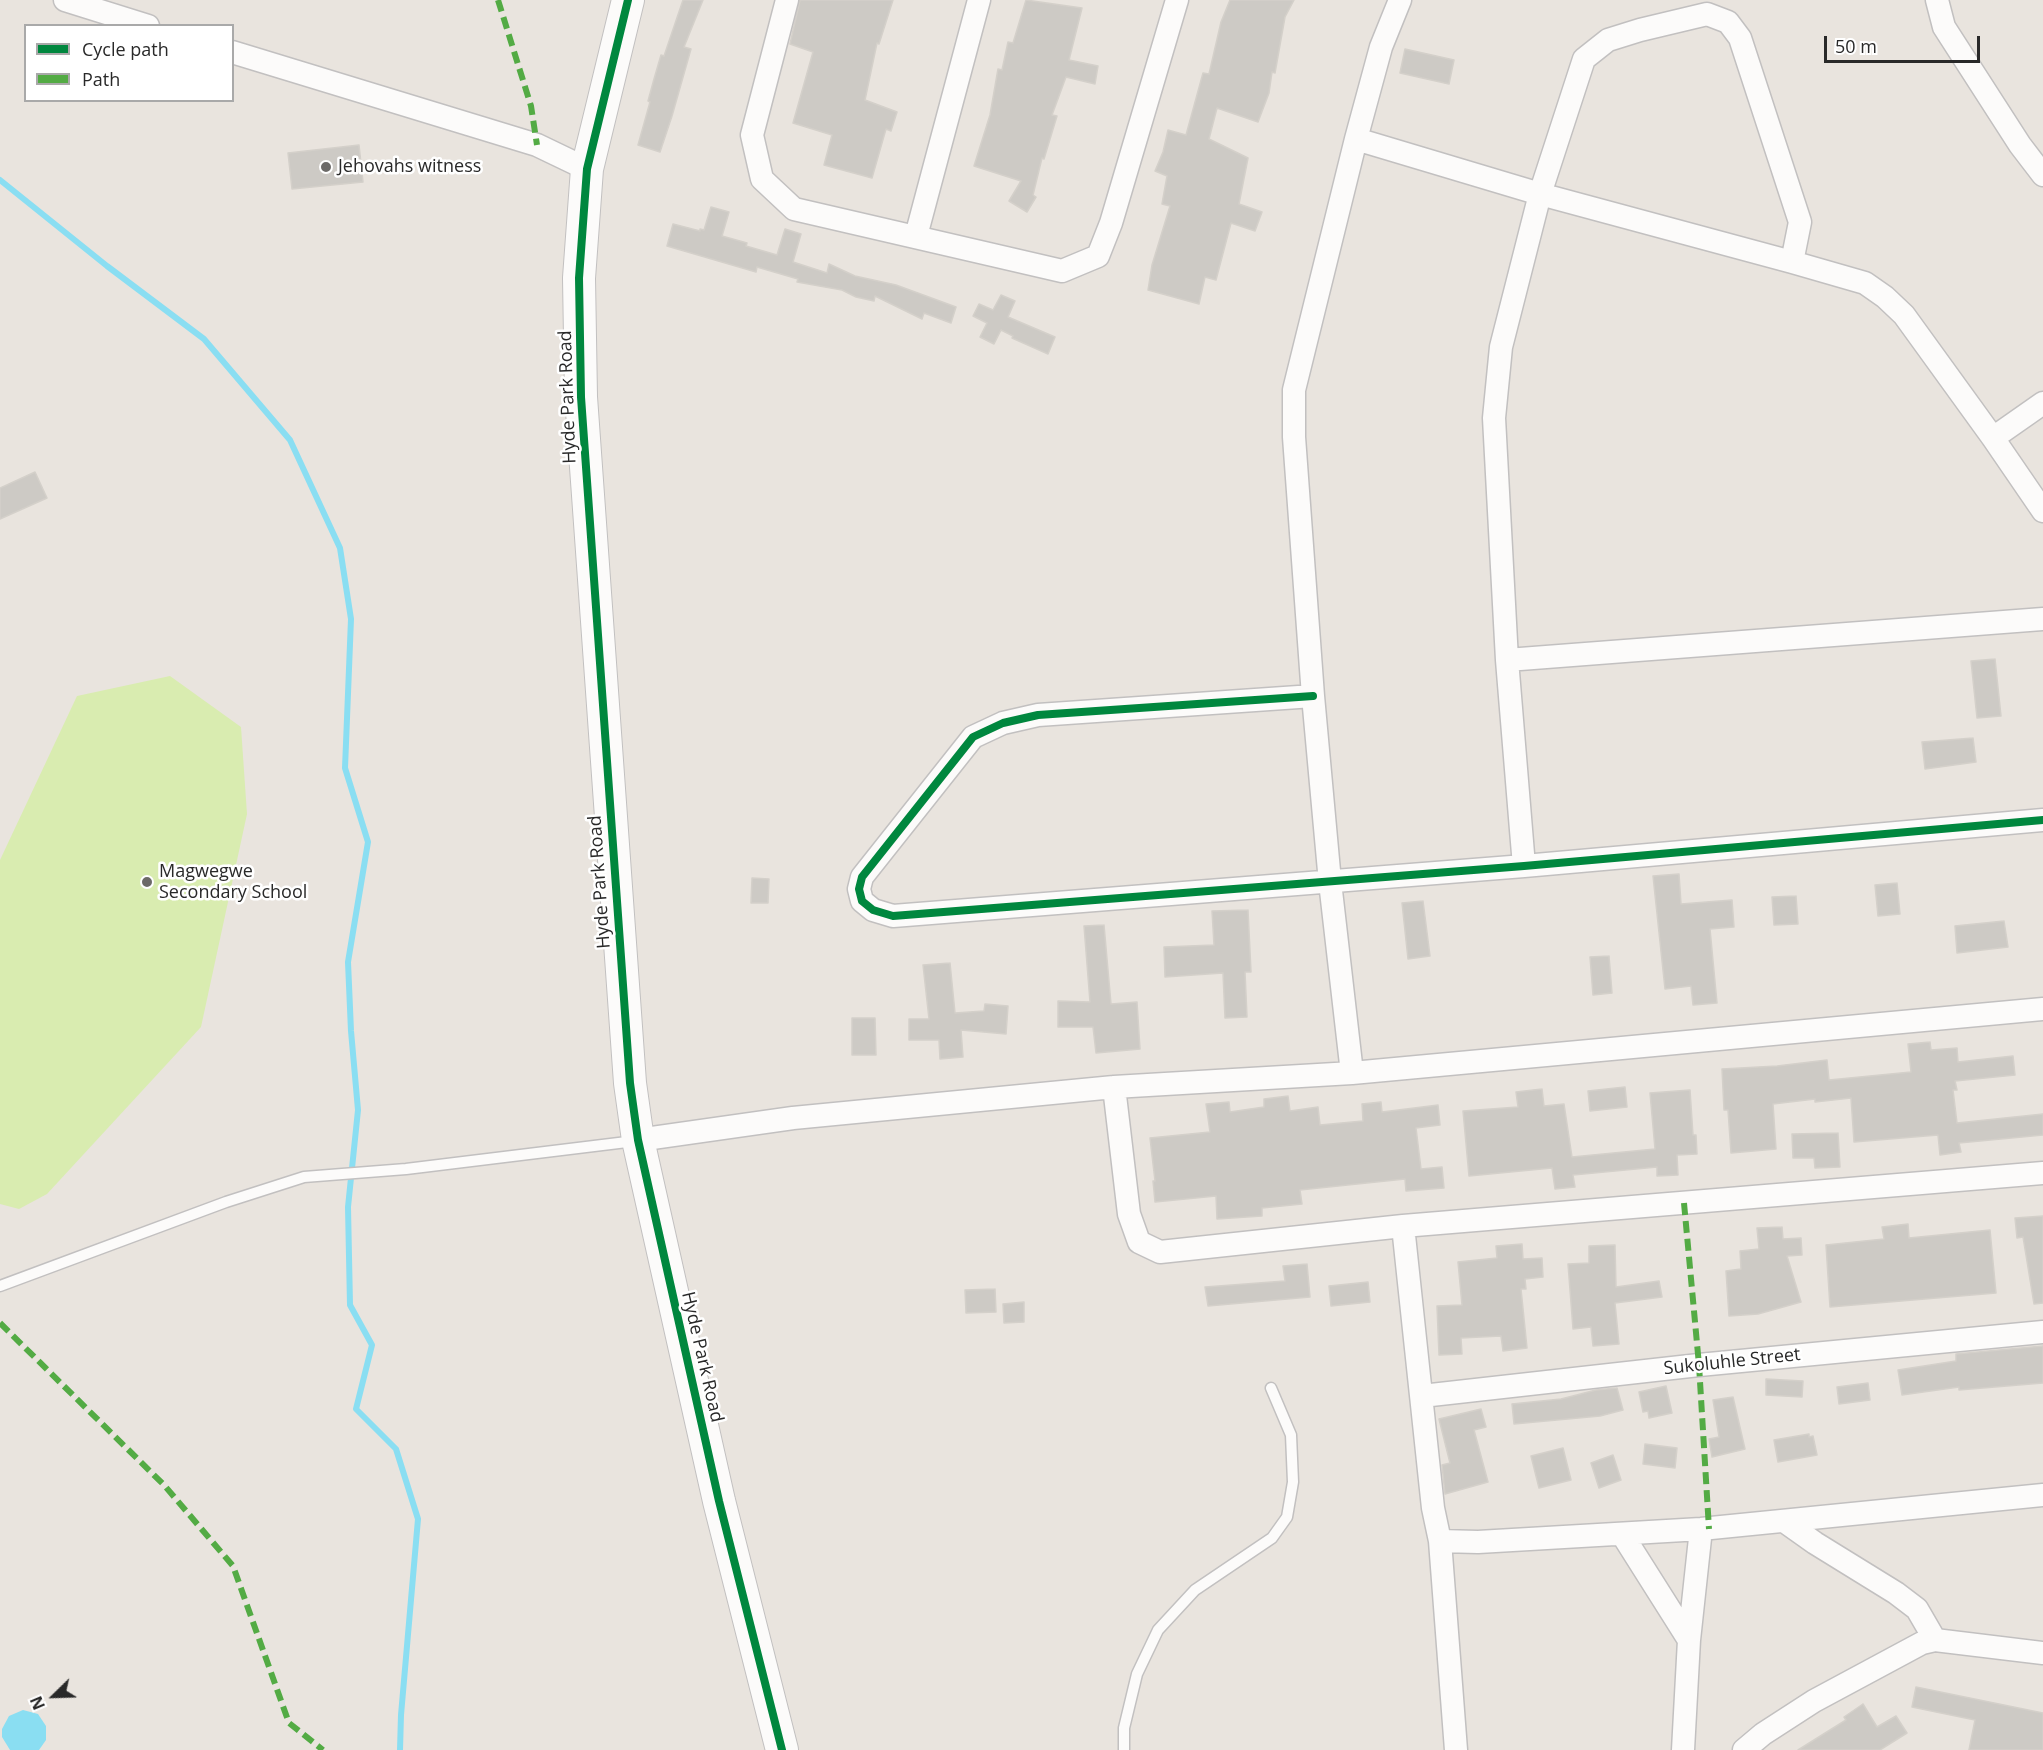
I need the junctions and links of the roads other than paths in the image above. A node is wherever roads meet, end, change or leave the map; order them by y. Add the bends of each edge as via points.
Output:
1 (65, 0) edge
2 (628, 0) edge
3 (787, 0) edge
4 (979, 0) edge
5 (1177, 0) edge
6 (1400, 0) edge
7 (1937, 0) edge
8 (142, 24) edge
9 (234, 53) edge
10 (1356, 140) junction
11 (587, 170) junction
12 (2043, 175) edge
13 (1540, 194) junction
14 (916, 236) junction
15 (1792, 262) junction
16 (2043, 403) edge
17 (1993, 438) junction
18 (2043, 511) edge
19 (2043, 619) edge
20 (1507, 660) junction
21 (1313, 696) junction
22 (2043, 820) edge
23 (1524, 866) junction
24 (1330, 882) junction
25 (2043, 1009) edge
26 (1352, 1073) junction
27 (1114, 1087) junction
28 (638, 1140) junction
29 (2043, 1173) edge
30 (1403, 1226) junction
31 (0, 1287) edge
32 (2043, 1332) edge
33 (1271, 1389) dead end
34 (1422, 1396) junction
35 (2043, 1495) edge
36 (1784, 1521) junction
37 (1701, 1529) junction
38 (1622, 1534) junction
39 (1440, 1541) junction
40 (1689, 1640) junction
41 (1935, 1640) junction
42 (2043, 1653) edge
43 (782, 1750) edge
44 (1124, 1750) edge
45 (1456, 1750) edge
46 (1683, 1750) edge
47 (1744, 1750) edge

1 - 8 street
2 - 11 street, Hyde Park Road
3 - 14 street via 752,135 762,179 794,208
4 - 14 street
5 - 14 street via 1098,256 1062,271
6 - 10 street via 1381,47
7 - 12 street via 1944,27
9 - 11 street via 537,145
10 - 13 street
10 - 21 street via 1294,390
11 - 28 street, Hyde Park Road via 579,278 581,397 630,1083
13 - 15 street
13 - 15 street via 1584,58 1608,40 1707,14 1728,21 1747,59 1800,222
13 - 20 street via 1501,347 1494,418
15 - 17 street via 1865,283 1885,297 1904,315
16 - 17 street
17 - 18 street
19 - 20 street
20 - 23 street
21 - 24 street
21 - 24 street via 1038,715 1003,723 973,736 862,877 859,889 862,901 873,910 893,916
22 - 23 street
23 - 24 street
24 - 26 street
25 - 26 street
26 - 27 street
27 - 28 street via 793,1118
27 - 30 street via 1129,1214 1139,1242 1160,1252
28 - 31 lane via 304,1177 226,1202
28 - 43 street, Hyde Park Road via 718,1501
29 - 30 street
30 - 34 street
32 - 34 street, Sukoluhle Street
33 - 44 lane via 1291,1435 1293,1482 1287,1516 1272,1538 1195,1590 1158,1630 1137,1674 1124,1728
34 - 39 street
35 - 36 street
36 - 37 street
36 - 41 street via 1917,1609
37 - 38 street
37 - 40 street
38 - 39 street
38 - 40 street
39 - 45 street
40 - 46 street
41 - 42 street
41 - 47 street via 1922,1643 1814,1701

